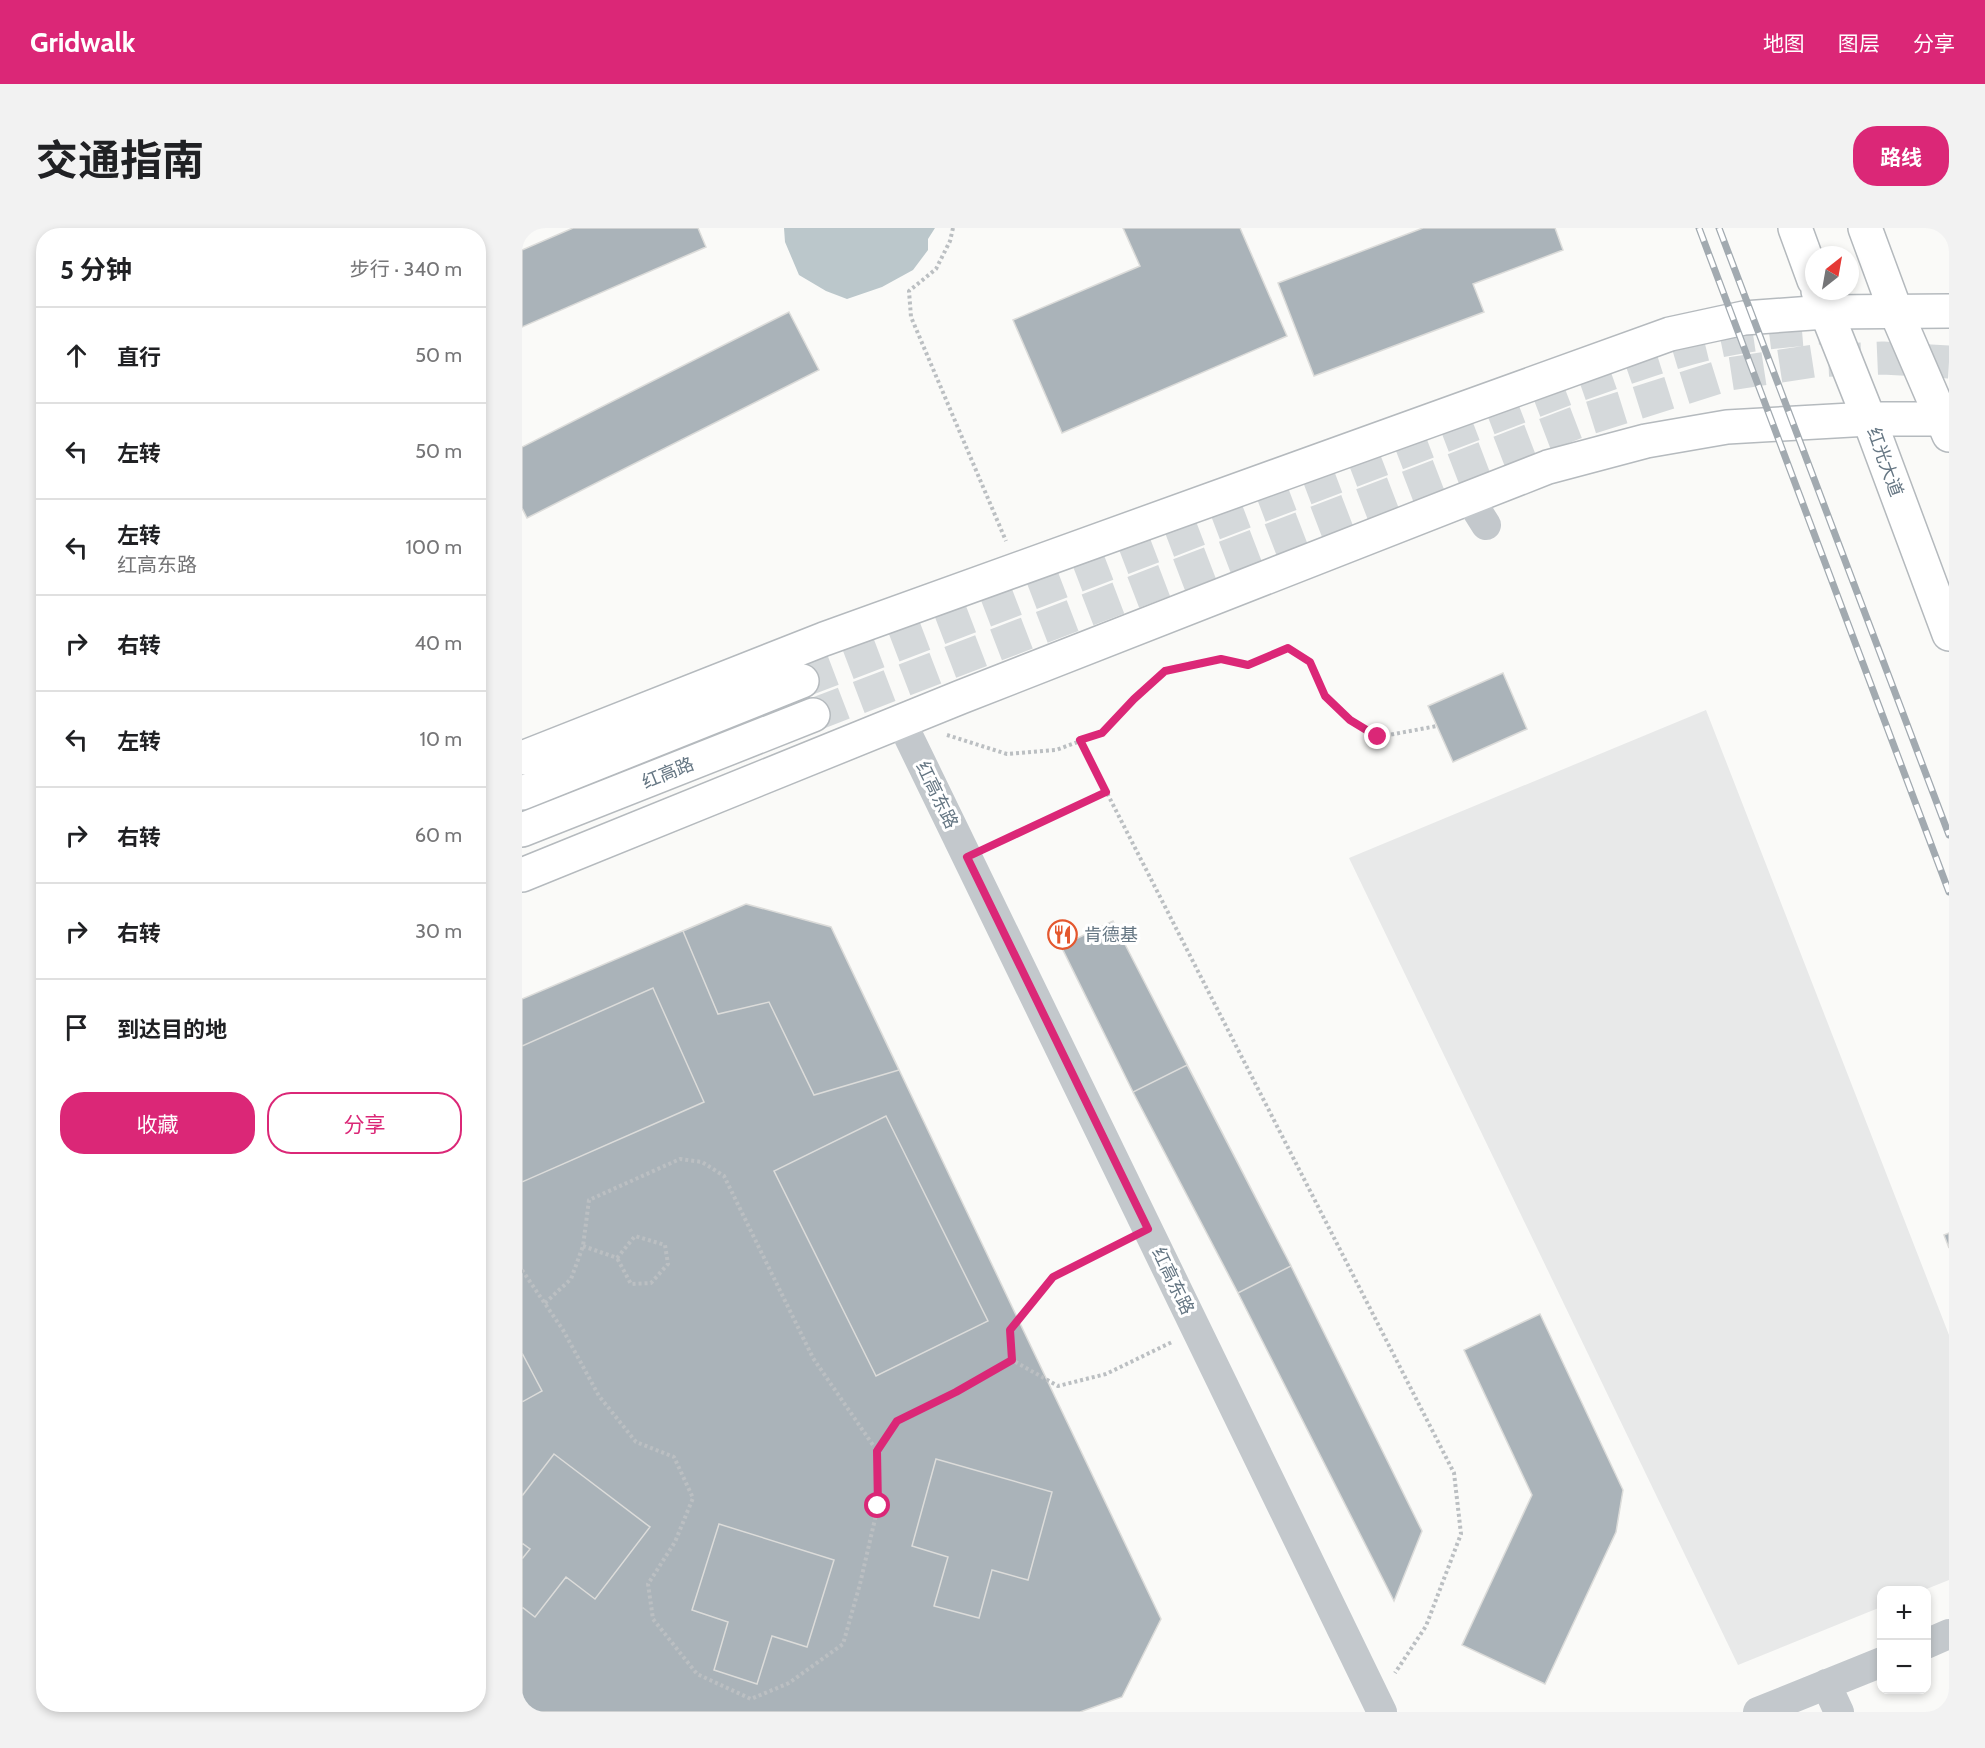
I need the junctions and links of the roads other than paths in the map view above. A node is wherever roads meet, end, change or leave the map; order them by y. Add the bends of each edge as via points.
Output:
1 (1795, 228) edge
2 (1865, 228) edge
3 (1805, 255) edge
4 (1822, 302) edge
5 (1949, 311) edge
6 (1896, 312) junction
7 (1869, 419) junction
8 (1947, 425) edge
9 (1469, 498) junction
10 (1486, 525) dead end
11 (1949, 634) edge
12 (802, 681) tunnel mouth
13 (813, 715) tunnel mouth
14 (901, 721) junction
15 (522, 758) edge
16 (522, 793) edge
17 (522, 830) edge
18 (522, 875) edge
19 (1949, 1634) edge
20 (1931, 1642) edge
21 (1877, 1664) edge
22 (1826, 1684) junction
23 (1379, 1706) edge
24 (1758, 1712) edge
25 (1839, 1712) edge

1 - 3 main road
2 - 6 main road
4 - 6 main road
4 - 7 main road, 红光大道
4 - 15 main road via 1670,334 824,639
5 - 6 main road
6 - 8 main road
7 - 8 main road
7 - 9 main road via 1727,427 1646,441 1548,467
7 - 11 main road, 红光大道
9 - 10 street
9 - 14 main road
12 - 16 main road, 红高路
13 - 17 main road, 红高路
14 - 18 main road
14 - 23 street, 红高东路
19 - 20 street
21 - 22 street
22 - 24 street
22 - 25 street

